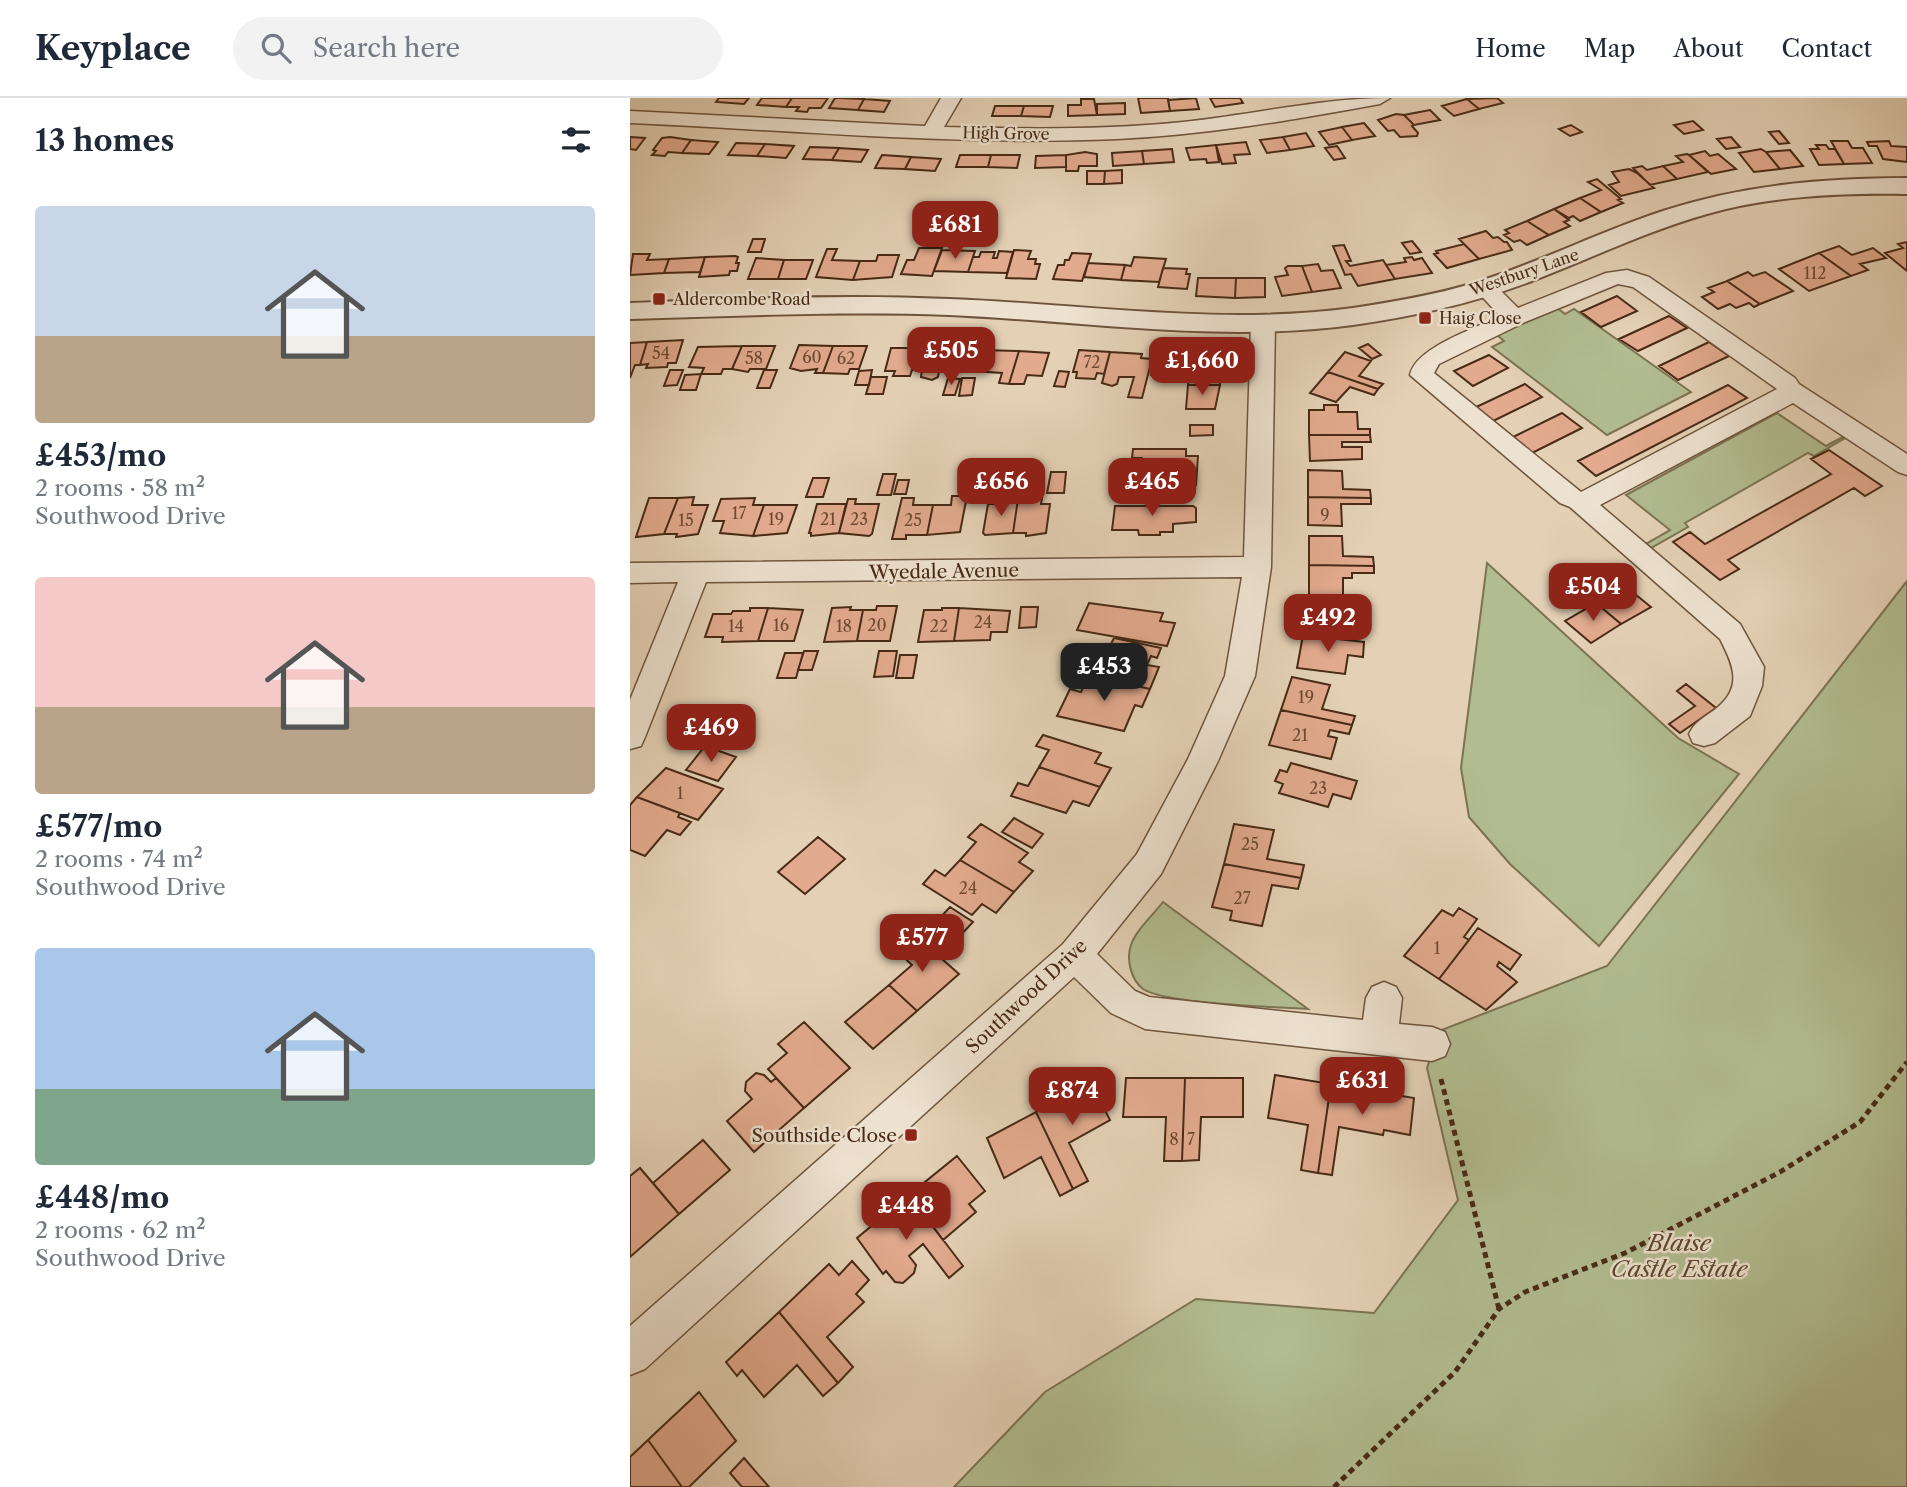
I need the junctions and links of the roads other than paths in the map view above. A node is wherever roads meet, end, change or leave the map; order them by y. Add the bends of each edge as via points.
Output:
1 (951, 98) edge
2 (1380, 98) edge
3 (630, 117) edge
4 (931, 132) junction
5 (1907, 186) edge
6 (1485, 288) junction
7 (630, 311) edge
8 (1515, 318) junction
9 (1263, 323) junction
10 (1788, 389) junction
11 (1907, 466) edge
12 (1579, 501) junction
13 (1257, 567) junction
14 (630, 573) edge
15 (695, 574) junction
16 (1704, 734) dead end
17 (630, 737) edge
18 (1075, 955) junction
19 (1384, 998) dead end
20 (1379, 1037) junction
21 (1432, 1044) road end
22 (630, 1354) edge

1 - 4 street
2 - 4 street, High Grove via 1167,129 1065,134
3 - 4 street, High Grove
5 - 6 street, Westbury Lane via 1821,188 1703,208
6 - 8 street
6 - 9 street, Westbury Lane via 1341,318
7 - 9 street, Westbury Lane via 816,305 945,307
8 - 10 street via 1627,277 1641,282 1786,383
8 - 12 street via 1431,359 1423,366 1422,375
9 - 13 street, Southwood Drive
10 - 11 street
10 - 12 street via 1786,396
12 - 16 street via 1730,632 1749,667 1739,708
13 - 15 street, Wyedale Avenue
13 - 18 street, Southwood Drive via 1240,676 1203,761 1149,864
14 - 15 street, Wyedale Avenue
15 - 17 street
18 - 20 street via 1123,1002 1145,1013
18 - 22 street, Southwood Drive
19 - 20 street
20 - 21 street

